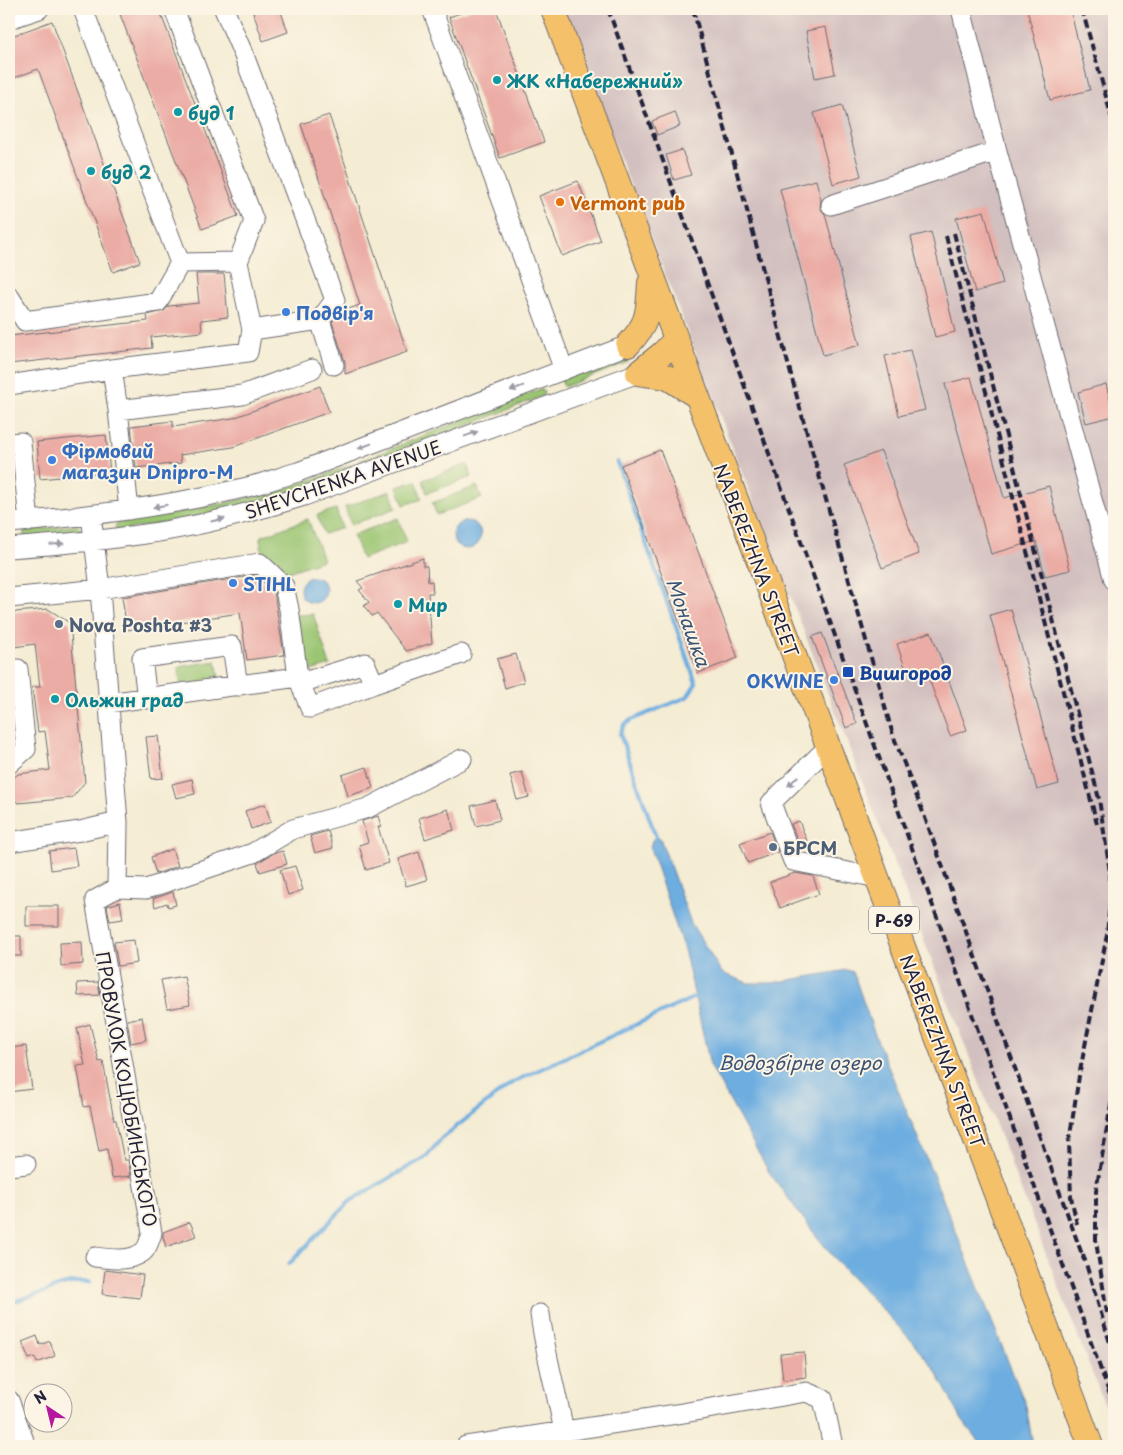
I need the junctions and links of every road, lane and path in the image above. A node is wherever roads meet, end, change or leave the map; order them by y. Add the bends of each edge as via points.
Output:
1 (39, 9) edge
2 (83, 9) edge
3 (174, 9) edge
4 (224, 9) edge
5 (432, 9) edge
6 (553, 9) edge
7 (961, 9) edge
8 (9, 20) edge
9 (997, 151) junction
10 (831, 204) dead end
11 (180, 262) junction
12 (238, 262) junction
13 (651, 276) junction
14 (9, 296) edge
15 (320, 320) junction
16 (252, 330) junction
17 (675, 340) junction
18 (628, 345) junction
19 (334, 365) dead end
20 (112, 369) junction
21 (312, 369) dead end
22 (556, 373) junction
23 (638, 373) junction
24 (9, 385) edge
25 (694, 395) junction
26 (557, 402) junction
27 (118, 410) junction
28 (9, 443) edge
29 (129, 510) junction
30 (91, 515) junction
31 (29, 522) junction
32 (9, 524) edge
33 (95, 540) junction
34 (9, 548) edge
35 (1114, 580) edge
36 (100, 589) junction
37 (9, 598) edge
38 (462, 654) dead end
39 (18, 669) dead end
40 (298, 677) junction
41 (374, 684) junction
42 (238, 686) junction
43 (147, 699) junction
44 (108, 703) junction
45 (828, 747) junction
46 (462, 759) dead end
47 (9, 764) edge
48 (118, 822) junction
49 (10, 838) edge
50 (878, 878) junction
51 (117, 888) junction
52 (95, 1257) dead end
53 (540, 1314) dead end
54 (9, 1400) edge
55 (564, 1432) junction
56 (26, 1446) edge
57 (466, 1446) edge
58 (833, 1446) edge
59 (1091, 1446) edge

1 - 8 street
2 - 11 street
3 - 12 street via 254,221
4 - 15 street via 335,300
5 - 22 street
6 - 13 main road, NABEREZHNA STREET / Р-69
7 - 9 street
9 - 10 street
9 - 35 street
11 - 12 street
11 - 14 street via 158,302 25,321
12 - 16 street
13 - 17 main road, NABEREZHNA STREET / Р-69
13 - 18 main road via 647,315 641,331
15 - 16 street
15 - 19 street
16 - 20 street via 248,352
17 - 18 main road via 658,339
17 - 23 main road
17 - 25 main road, NABEREZHNA STREET / Р-69
18 - 22 street, SHEVCHENKA AVENUE
20 - 24 street
20 - 27 street
21 - 27 street via 242,396
22 - 26 street
22 -> 29 street, SHEVCHENKA AVENUE via 298,472 236,490
23 - 25 main road via 667,377
23 - 26 street, SHEVCHENKA AVENUE
25 - 45 main road, NABEREZHNA STREET / Р-69
33 -> 26 street, SHEVCHENKA AVENUE via 182,528 256,512
27 - 29 street
28 - 31 street via 21,442
29 - 30 street, SHEVCHENKA AVENUE
30 - 31 street, SHEVCHENKA AVENUE
30 - 33 street
31 - 32 street, SHEVCHENKA AVENUE
34 -> 33 street, SHEVCHENKA AVENUE
33 - 36 street
36 - 37 street
36 - 40 street via 260,563 284,586
36 - 44 street
38 - 41 street
39 - 47 street via 26,749
40 - 41 street via 307,681 364,663
40 - 41 street via 310,708
40 - 42 street
42 - 43 street
42 - 43 street via 232,646 142,658
43 - 44 street
44 - 48 street
45 - 50 main road, NABEREZHNA STREET / Р-69
45 -> 50 street via 771,803 780,828 793,861
46 - 51 street via 368,808 293,829 253,853 146,889
48 - 49 street via 80,831
48 - 51 street
50 - 59 main road, NABEREZHNA STREET / Р-69
51 - 52 street, ПРОВУЛОК КОЦЮБИНСЬКОГО via 95,900 152,1233 145,1251 132,1257
53 - 55 street
54 - 56 street
55 - 57 street
55 - 58 street via 806,1392 823,1399

